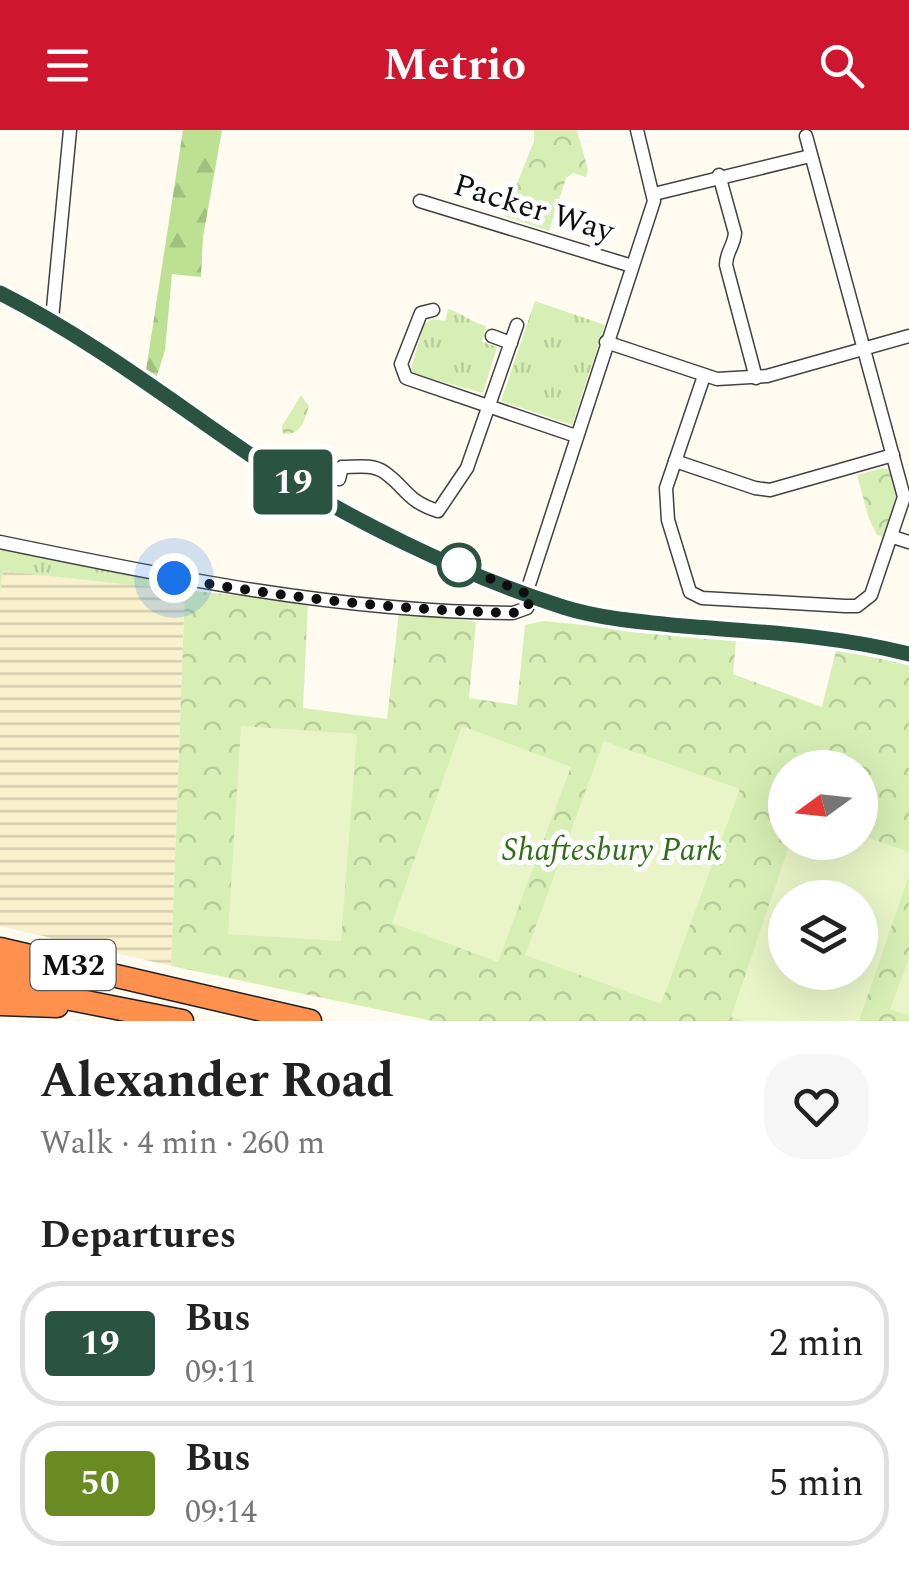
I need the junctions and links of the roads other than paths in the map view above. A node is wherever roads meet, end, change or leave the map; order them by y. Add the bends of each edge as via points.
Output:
1 (70, 130) edge
2 (637, 130) edge
3 (806, 136) dead end
4 (810, 156) junction
5 (719, 175) junction
6 (654, 194) junction
7 (420, 200) dead end
8 (632, 266) junction
9 (0, 293) edge
10 (433, 310) dead end
11 (52, 319) junction
12 (517, 326) dead end
13 (492, 336) dead end
14 (909, 336) edge
15 (511, 342) junction
16 (606, 342) junction
17 (864, 348) junction
18 (704, 376) junction
19 (756, 378) junction
20 (489, 406) junction
21 (576, 436) junction
22 (893, 454) junction
23 (676, 460) junction
24 (339, 478) dead end
25 (892, 537) junction
26 (0, 542) edge
27 (909, 542) edge
28 (529, 595) junction
29 (909, 654) edge
30 (0, 949) edge
31 (0, 966) edge
32 (0, 985) edge
33 (146, 985) junction
34 (0, 1004) edge
35 (116, 1007) junction
36 (182, 1021) edge
37 (310, 1021) edge

1 - 11 street
2 - 6 street
3 - 4 street
4 - 5 street
4 - 17 street
5 - 6 street
5 - 19 street via 735,233 726,265
6 - 8 street
7 - 8 street, Packer Way via 434,212
8 - 16 street
9 - 11 main road
10 - 20 street via 422,313 401,372
11 - 28 main road via 311,493
12 - 15 street
13 - 15 street
14 - 17 street
15 - 20 street
16 - 18 street
16 - 21 street
17 - 19 street
17 - 22 street
18 - 19 street
18 - 23 street
20 - 21 street
20 - 24 street via 467,468 438,510 418,504 384,472 369,467 342,467
21 - 28 street
22 - 23 street via 770,490
22 - 25 street via 904,496
23 - 25 street via 665,504 697,598 857,606 870,595
25 - 27 street
26 - 28 street via 236,589 360,603 513,613 527,608
28 - 29 main road via 618,618 834,638
30 - 33 highway, M32
31 - 33 highway, M32
32 - 35 highway, M32
33 - 37 highway, M32
34 - 35 highway, M32
35 - 36 highway, M32

